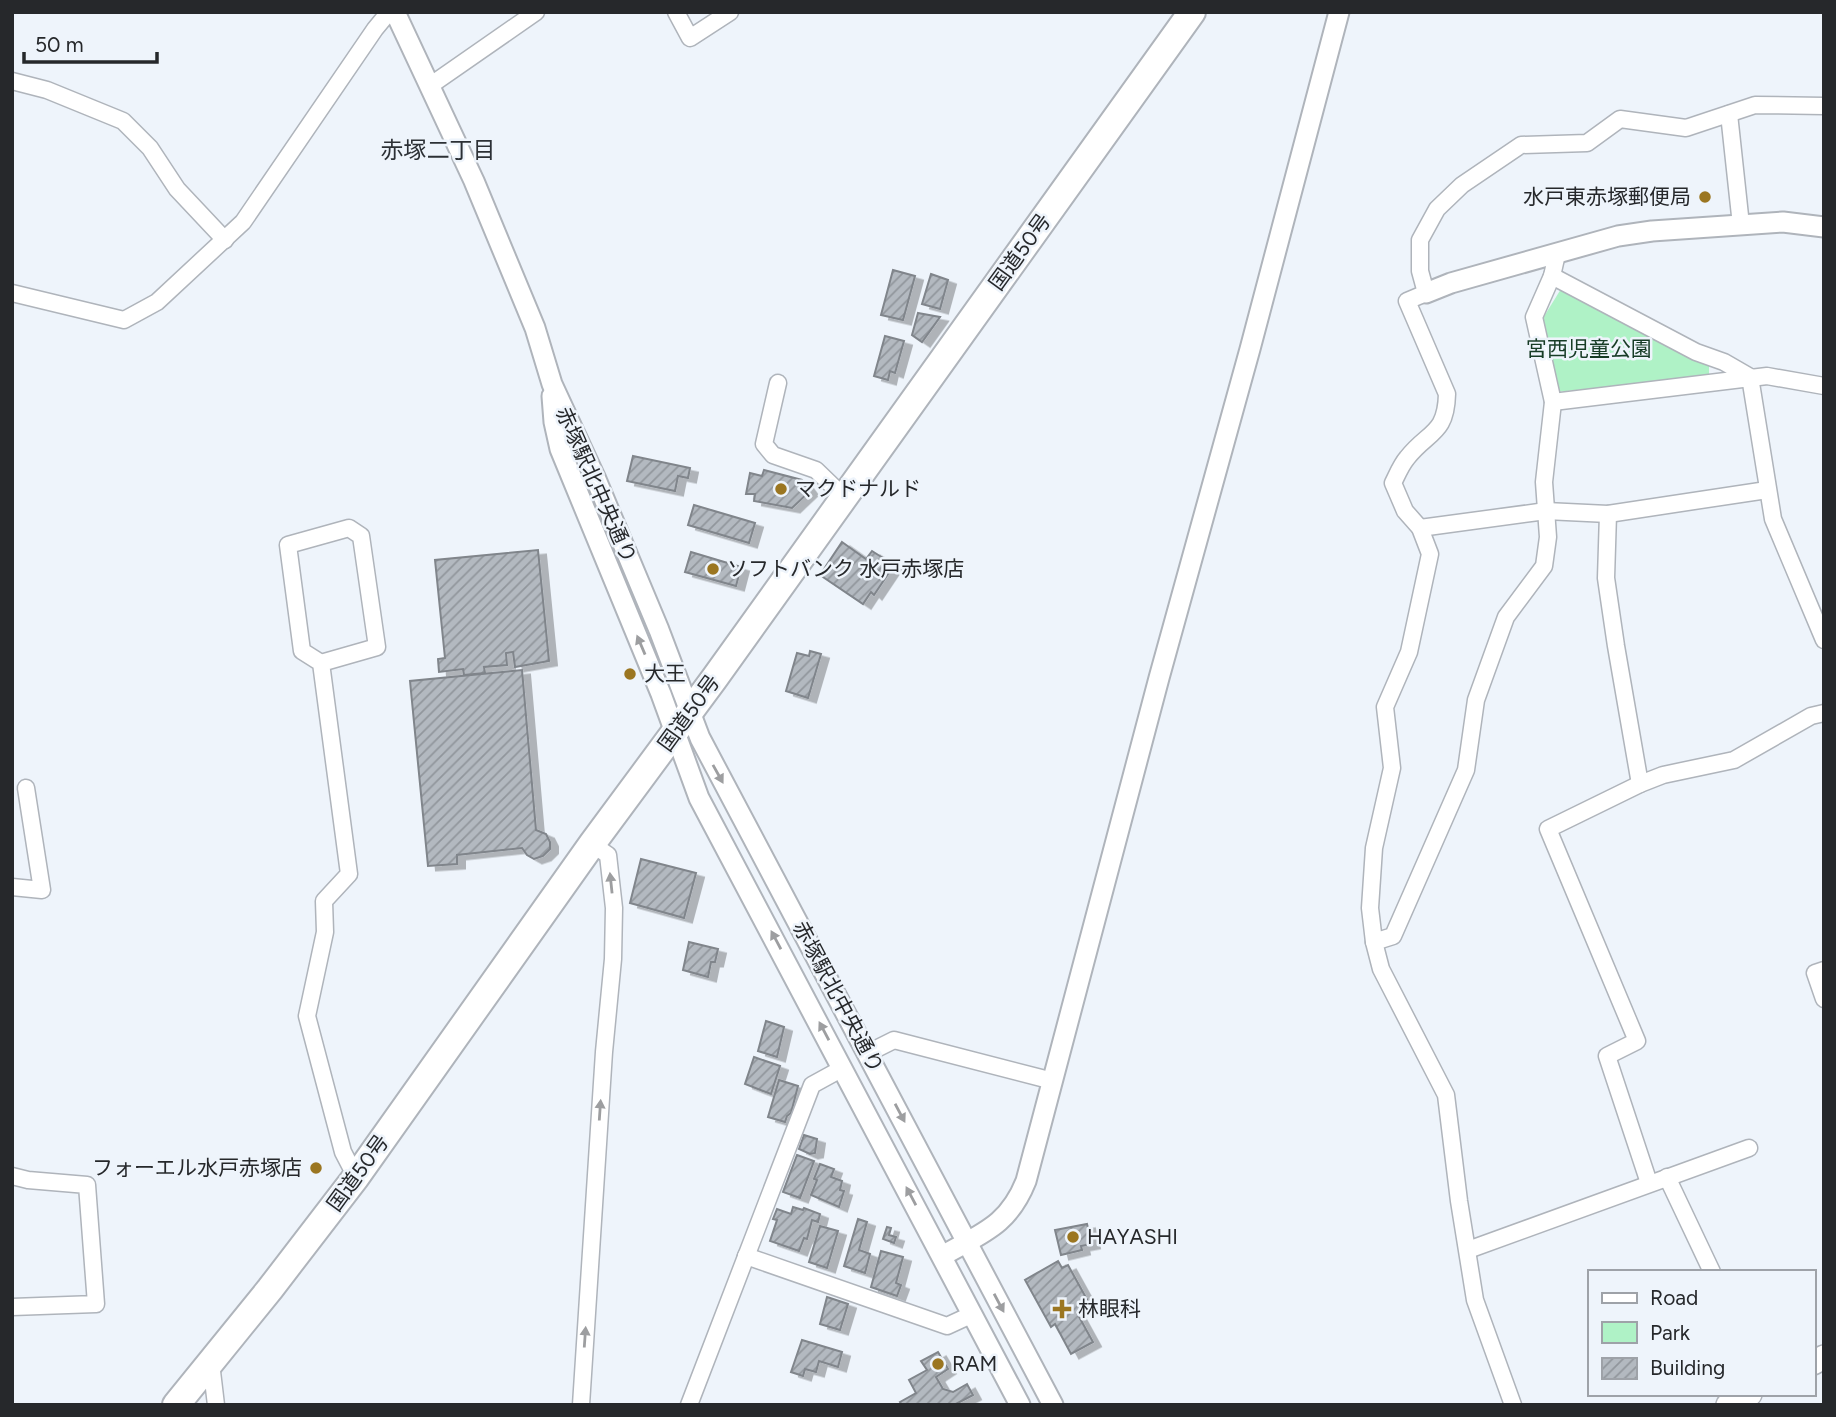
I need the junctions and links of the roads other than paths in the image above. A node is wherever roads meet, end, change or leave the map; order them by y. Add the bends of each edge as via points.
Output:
1 (388, 12) edge
2 (395, 12) edge
3 (536, 12) edge
4 (676, 12) edge
5 (730, 12) edge
6 (1192, 12) edge
7 (1339, 12) edge
8 (12, 82) edge
9 (430, 85) junction
10 (1824, 106) edge
11 (1729, 114) junction
12 (1741, 225) junction
13 (1824, 227) edge
14 (225, 240) junction
15 (1557, 254) junction
16 (1552, 276) junction
17 (12, 293) edge
18 (1426, 293) junction
19 (1749, 377) junction
20 (779, 383) dead end
21 (1824, 386) edge
22 (1553, 402) junction
23 (1767, 490) junction
24 (844, 497) junction
25 (1546, 511) junction
26 (1608, 514) junction
27 (1420, 527) junction
28 (1824, 640) edge
29 (321, 663) junction
30 (1824, 713) edge
31 (682, 722) junction
32 (1640, 783) junction
33 (26, 788) dead end
34 (592, 844) junction
35 (12, 887) edge
36 (1374, 942) junction
37 (1824, 970) edge
38 (831, 983) junction
39 (805, 995) junction
40 (1824, 999) edge
41 (868, 1053) junction
42 (843, 1068) junction
43 (1053, 1081) junction
44 (1749, 1149) dead end
45 (12, 1176) edge
46 (356, 1177) junction
47 (1667, 1177) junction
48 (1649, 1184) junction
49 (967, 1242) junction
50 (1468, 1250) junction
51 (746, 1256) junction
52 (942, 1256) junction
53 (1711, 1270) edge
54 (12, 1307) edge
55 (973, 1314) junction
56 (211, 1363) junction
57 (1746, 1396) edge
58 (176, 1405) edge
59 (216, 1405) edge
60 (581, 1405) edge
61 (689, 1405) edge
62 (1020, 1405) edge
63 (1053, 1405) edge
64 (1513, 1405) edge
65 (1728, 1405) edge

1 - 14 street via 243,222
2 - 9 street, 赤塚駅北中央通り
3 - 9 street
4 - 5 street via 690,38
6 - 24 highway, 国道50号
7 - 43 street
8 - 14 street via 47,90 122,121 150,148 177,189
9 - 31 street, 赤塚駅北中央通り via 530,316 552,384 561,449
10 - 11 street via 1755,104
11 - 12 street
11 - 18 street via 1686,128 1620,119 1587,143 1521,145 1462,184 1437,209 1420,240
12 - 13 street via 1783,222
12 - 15 street via 1618,236
14 - 17 street via 157,302 124,320
15 - 16 street
15 - 18 street
16 - 19 street
16 - 22 street via 1534,317
18 - 27 street via 1407,301 1447,394 1447,409 1439,427 1407,458 1393,483 1405,512
19 - 21 street
19 - 22 street
19 - 23 street
20 - 24 street via 764,444 773,455 816,470
22 - 25 street via 1544,482
23 - 26 street
23 - 28 street via 1773,519
24 - 31 highway, 国道50号
25 - 26 street
25 - 27 street
25 - 36 street via 1544,566 1506,617 1476,700 1466,771 1393,936
26 - 32 street via 1606,578
27 - 36 street via 1430,554 1409,652 1385,707 1392,768 1374,848 1370,908
29 - 29 street via 302,651 288,545 349,528 361,536 377,647
29 - 46 street via 349,874 324,901 325,932 307,1016 343,1152
30 - 32 street via 1734,760
31 - 34 highway, 国道50号
31 -> 38 street, 赤塚駅北中央通り via 712,763
39 -> 31 street, 赤塚駅北中央通り via 699,797
32 - 48 street via 1548,829 1637,1041 1607,1056
33 - 35 street via 42,890
34 - 46 highway, 国道50号
60 -> 34 street via 614,908 608,855
36 - 50 street via 1381,969 1446,1095
37 - 40 street via 1815,973
38 - 39 street
38 - 41 street, 赤塚駅北中央通り
42 -> 39 street, 赤塚駅北中央通り
41 - 43 street via 894,1040
41 -> 49 street, 赤塚駅北中央通り
42 - 51 street via 812,1085
52 -> 42 street, 赤塚駅北中央通り
43 - 49 street via 1018,1200 999,1223
44 - 47 street
45 - 54 street via 88,1185 96,1304
46 - 56 highway, 国道50号
47 - 48 street
47 - 53 street
48 - 50 street
49 - 52 street
49 -> 63 street, 赤塚駅北中央通り
50 - 64 street via 1475,1300
51 - 55 street via 947,1326
51 - 61 street
52 - 55 street, 赤塚駅北中央通り
55 - 62 street, 赤塚駅北中央通り
56 - 58 highway, 国道50号
56 - 59 street
57 - 65 main road

